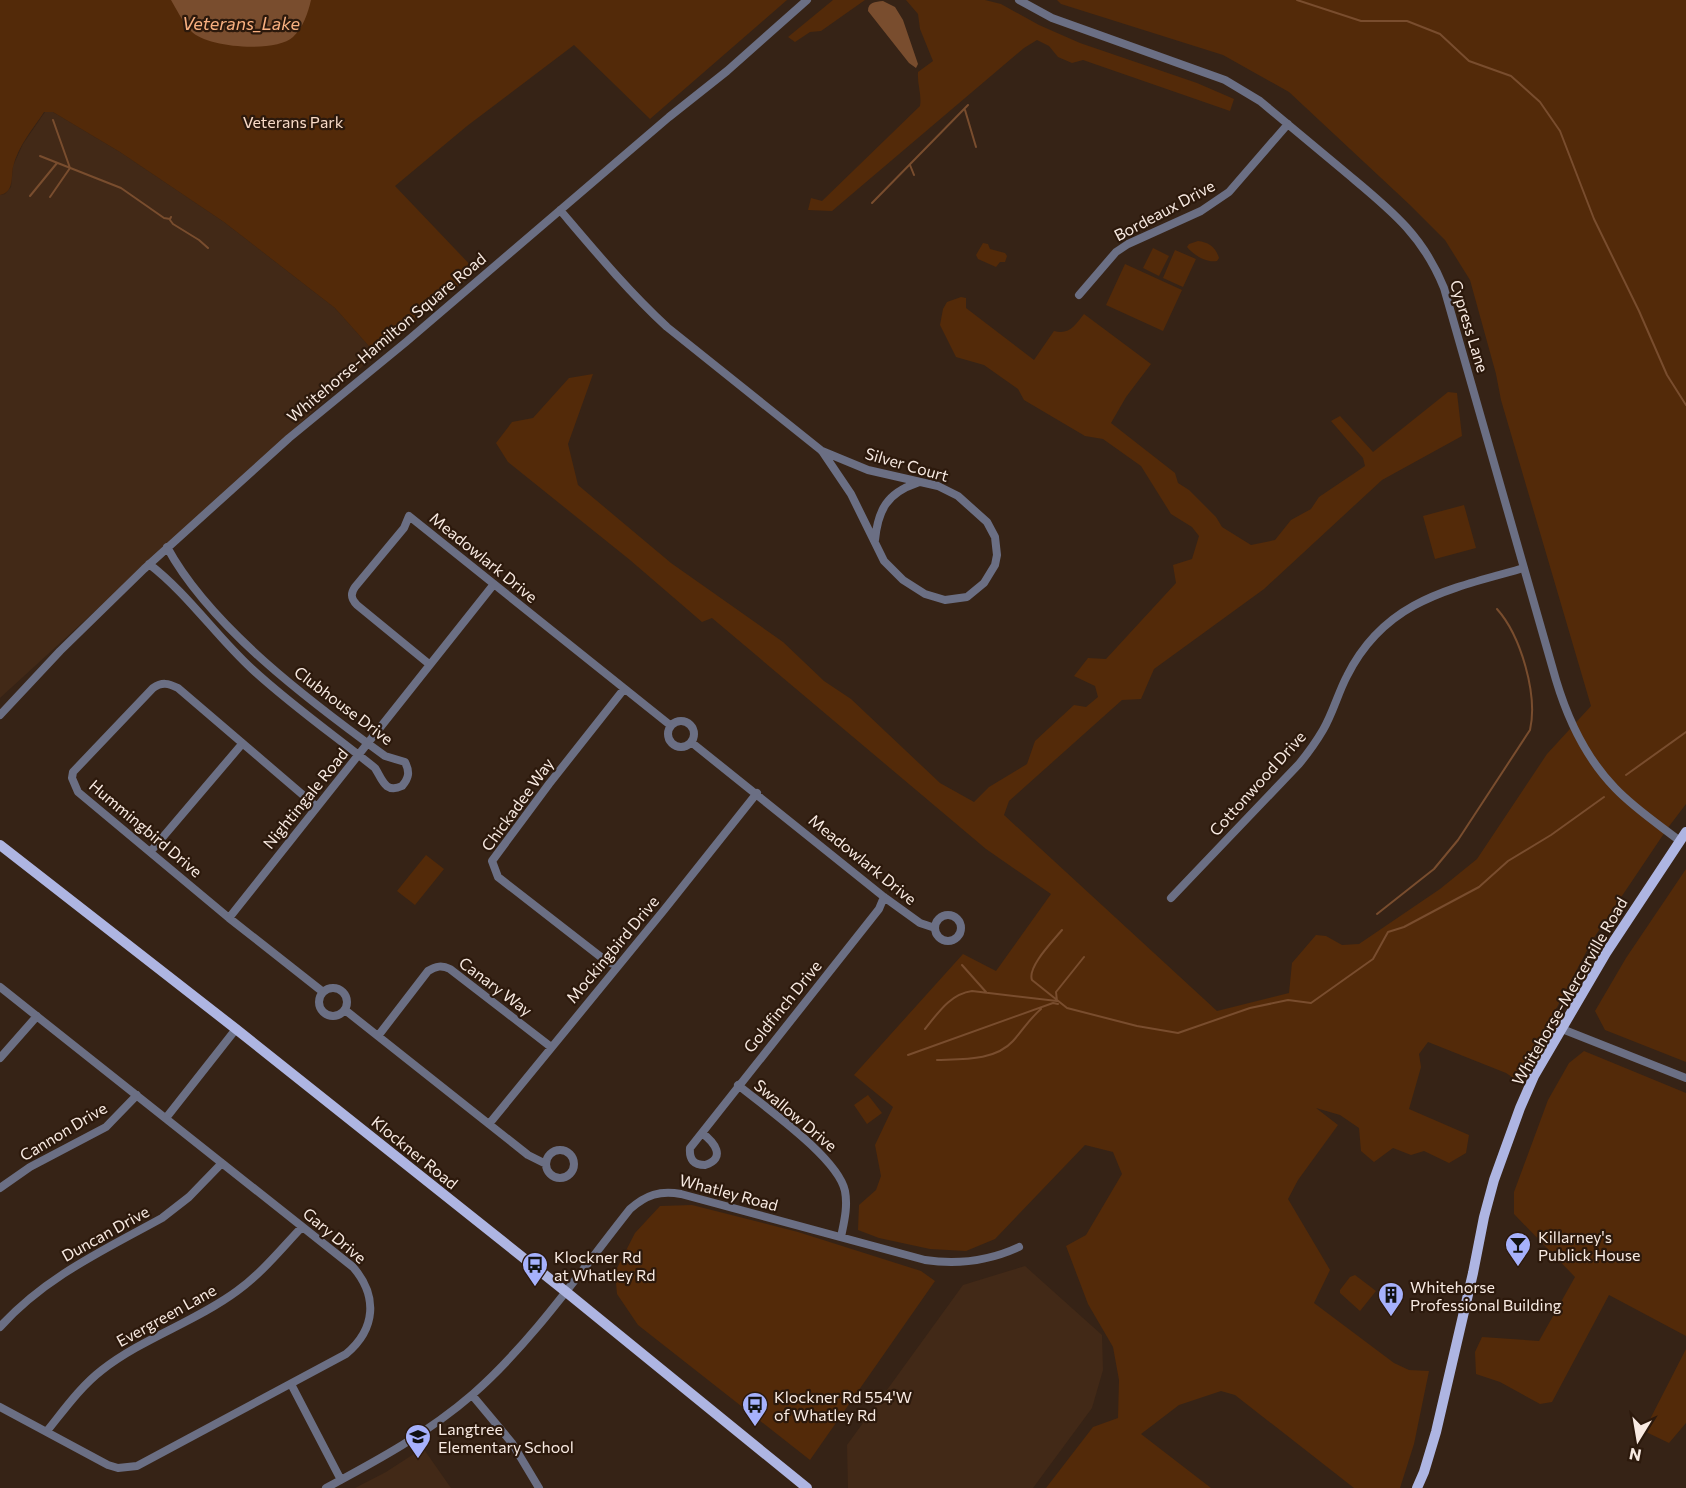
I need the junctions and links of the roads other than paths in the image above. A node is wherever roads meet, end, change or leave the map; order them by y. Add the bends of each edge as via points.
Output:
1 (807, 0) edge
2 (1019, 0) edge
3 (1288, 124) junction
4 (560, 210) junction
5 (1079, 296) dead end
6 (822, 451) junction
7 (918, 483) junction
8 (875, 541) junction
9 (168, 547) junction
10 (149, 564) junction
11 (1524, 568) junction
12 (494, 584) junction
13 (203, 597) junction
14 (192, 607) junction
15 (227, 623) junction
16 (216, 633) junction
17 (429, 664) junction
18 (624, 689) junction
19 (0, 715) edge
20 (670, 725) junction
21 (691, 742) junction
22 (367, 743) junction
23 (242, 744) junction
24 (358, 755) junction
25 (757, 793) junction
26 (317, 807) junction
27 (1683, 836) edge
28 (0, 845) edge
29 (151, 851) junction
30 (884, 897) junction
31 (1171, 898) dead end
32 (228, 918) junction
33 (935, 928) dead end
34 (618, 966) junction
35 (0, 987) edge
36 (323, 992) junction
37 (345, 1010) junction
38 (37, 1016) junction
39 (236, 1029) junction
40 (1562, 1029) junction
41 (378, 1036) junction
42 (551, 1047) junction
43 (0, 1058) edge
44 (1686, 1078) edge
45 (738, 1085) junction
46 (137, 1095) junction
47 (166, 1118) junction
48 (489, 1124) junction
49 (702, 1133) dead end
50 (222, 1163) junction
51 (546, 1164) dead end
52 (0, 1188) edge
53 (302, 1227) junction
54 (841, 1237) junction
55 (1019, 1247) dead end
56 (566, 1291) junction
57 (0, 1327) edge
58 (291, 1384) junction
59 (472, 1395) junction
60 (0, 1407) edge
61 (47, 1431) junction
62 (341, 1480) junction
63 (326, 1488) edge
64 (539, 1488) edge
65 (807, 1488) edge
66 (1417, 1488) edge

1 - 4 street, Whitehorse-Hamilton Square Road
2 - 3 street, Cypress Lane via 1052,18 1225,80
3 - 5 street, Bordeaux Drive via 1229,192 1201,211 1116,252
3 - 11 street, Cypress Lane via 1405,224 1437,271
4 - 6 street, Silver Court via 645,306
4 - 9 street, Whitehorse-Hamilton Square Road via 290,438
6 - 7 street, Silver Court via 868,470
6 - 8 street, Silver Court via 851,494
7 - 8 street via 899,491 883,506
7 - 8 street, Silver Court via 946,489 987,522 995,537 997,555 984,583 967,597 935,598 893,571 879,554
9 - 10 street, Whitehorse-Hamilton Square Road
9 - 13 street, Clubhouse Drive via 179,570
10 - 14 street, Clubhouse Drive via 169,579
10 - 19 street, Whitehorse-Hamilton Square Road
11 - 27 street, Cypress Lane via 1563,703 1578,737 1615,788
11 - 31 street, Cottonwood Drive via 1436,594 1387,624 1354,664 1324,729 1299,764
12 - 17 street, Nightingale Road
12 - 17 street, Meadowlark Drive via 409,516 404,528 351,592 357,605
12 - 18 street, Meadowlark Drive
13 - 14 street
13 - 15 street, Clubhouse Drive
14 - 16 street, Clubhouse Drive
15 - 16 street
15 - 22 street, Clubhouse Drive via 273,669
16 - 24 street, Clubhouse Drive via 253,670
17 - 22 street, Nightingale Road
18 - 20 street, Meadowlark Drive
18 - 34 street, Chickadee Way via 492,861 498,877 606,962
20 - 21 street, Meadowlark Drive via 677,721 689,724 694,735
20 - 21 street, Meadowlark Drive via 667,733 672,744 680,747
21 - 25 street, Meadowlark Drive
22 - 24 street, Nightingale Road
22 - 24 street, Clubhouse Drive via 384,756 405,762 409,776 406,782 397,788 384,785 375,768
23 - 26 street, Hummingbird Drive
23 - 29 street
23 - 29 street, Hummingbird Drive via 178,688 160,684 73,772 78,792
24 - 26 street, Nightingale Road
25 - 30 street, Meadowlark Drive
25 - 34 street, Mockingbird Drive
26 - 32 street, Nightingale Road
27 - 40 main road, Whitehorse-Mercerville Road via 1623,925
28 - 39 main road, Klockner Road
29 - 32 street, Hummingbird Drive
30 - 33 street, Meadowlark Drive via 920,923
30 - 45 street, Goldfinch Drive via 879,909
32 - 36 street, Hummingbird Drive
34 - 42 street, Mockingbird Drive
35 - 38 street, Gary Drive
36 - 37 street, Hummingbird Drive via 331,988 340,990 347,1001
36 - 37 street via 320,1005 324,1013 333,1016
37 - 41 street, Hummingbird Drive
38 - 43 street
38 - 46 street, Gary Drive
39 - 47 street
39 - 56 main road, Klockner Road
40 - 44 street
40 - 66 main road, Whitehorse-Mercerville Road via 1534,1076 1494,1180 1436,1432
41 - 42 street, Canary Way via 428,971 439,966 450,969
41 - 48 street, Hummingbird Drive
42 - 48 street, Mockingbird Drive
45 - 49 street, Goldfinch Drive
45 - 54 street, Swallow Drive via 837,1171 847,1201
46 - 47 street, Gary Drive
46 - 52 street, Cannon Drive via 106,1127 30,1167
47 - 50 street, Gary Drive
48 - 51 street, Hummingbird Drive
50 - 53 street, Gary Drive
50 - 57 street, Duncan Drive via 175,1209 66,1271 29,1298
53 - 58 street, Gary Drive via 361,1276 371,1308 366,1329 355,1348
53 - 61 street, Evergreen Lane via 272,1260 220,1303 104,1369
54 - 55 street, Whatley Road via 941,1263 995,1257
54 - 56 street, Whatley Road via 681,1194 658,1192 630,1209
56 - 59 street, Whatley Road via 508,1360
56 - 65 main road, Klockner Road
58 - 61 street, Gary Drive via 128,1468 108,1465
58 - 62 street
59 - 62 street, Whatley Road via 416,1438
59 - 64 street via 512,1443
60 - 61 street, Gary Drive
62 - 63 street, Whatley Road

